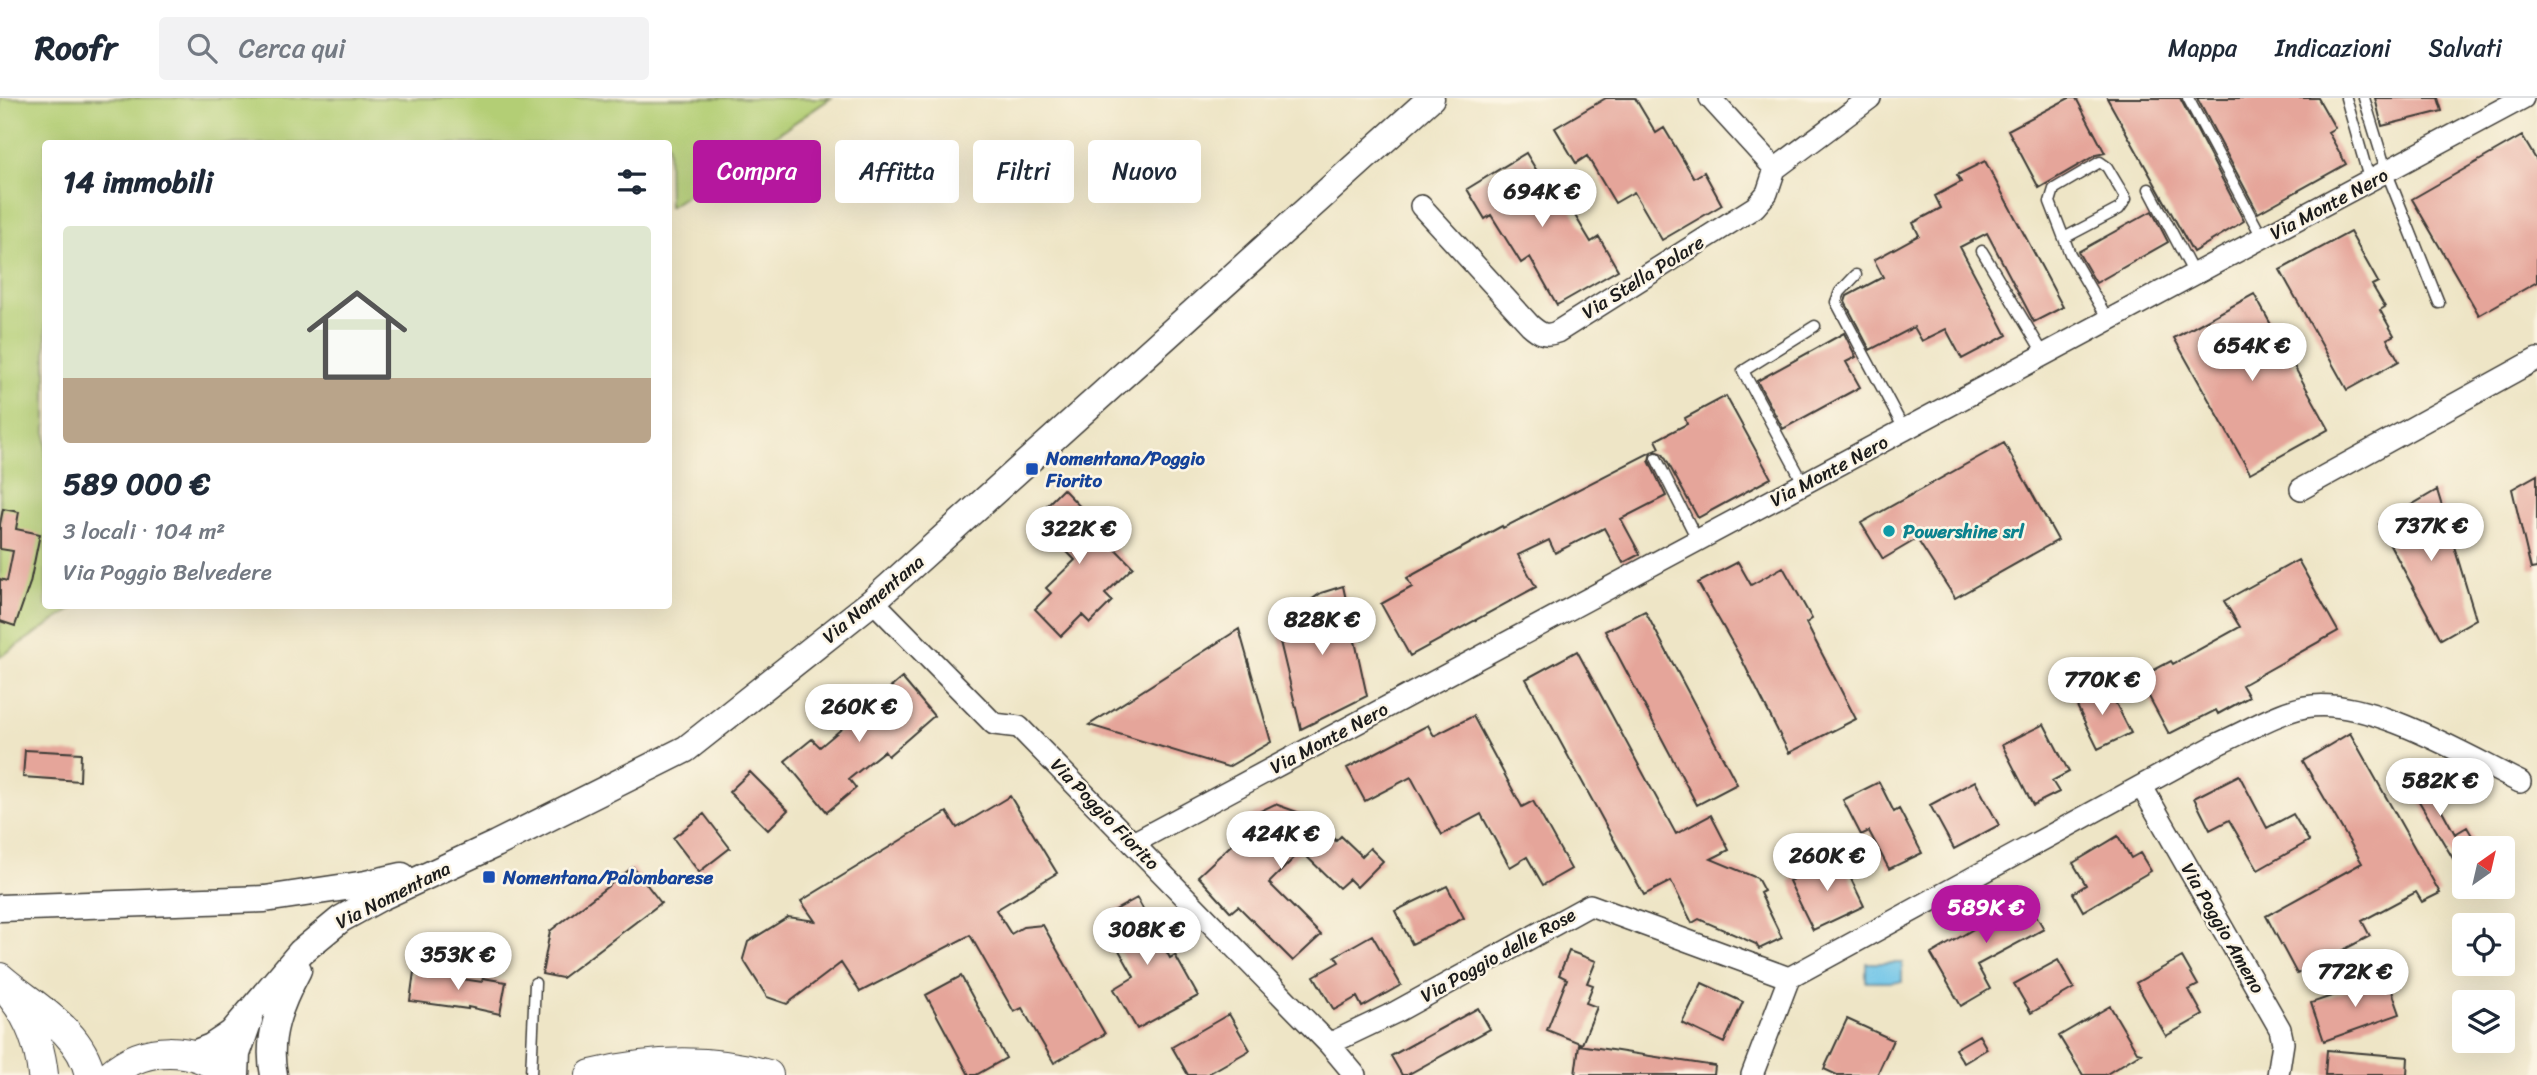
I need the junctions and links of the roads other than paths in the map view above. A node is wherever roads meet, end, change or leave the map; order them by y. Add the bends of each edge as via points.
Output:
1 (1431, 98) edge
2 (1710, 98) edge
3 (1870, 98) edge
4 (2188, 98) edge
5 (2346, 98) edge
6 (2364, 98) edge
7 (2523, 98) edge
8 (1775, 169) junction
9 (2379, 177) junction
10 (2149, 189) dead end
11 (1421, 206) dead end
12 (2064, 238) junction
13 (2263, 239) junction
14 (1982, 251) dead end
15 (1856, 275) dead end
16 (2195, 276) junction
17 (2439, 303) dead end
18 (2109, 321) junction
19 (1815, 326) dead end
20 (2045, 356) junction
21 (2537, 359) edge
22 (1905, 430) junction
23 (1656, 458) dead end
24 (1804, 484) junction
25 (2301, 489) dead end
26 (1698, 541) junction
27 (873, 601) junction
28 (2520, 782) dead end
29 (2142, 787) junction
30 (1133, 843) junction
31 (496, 845) junction
32 (0, 908) edge
33 (325, 931) junction
34 (1789, 978) junction
35 (0, 979) edge
36 (535, 983) dead end
37 (254, 1009) junction
38 (61, 1027) junction
39 (1329, 1044) junction
40 (191, 1055) junction
41 (136, 1058) junction
42 (44, 1075) edge
43 (90, 1075) edge
44 (110, 1075) edge
45 (228, 1075) edge
46 (236, 1075) edge
47 (274, 1075) edge
48 (531, 1075) edge
49 (591, 1075) edge
50 (768, 1075) edge
51 (1355, 1075) edge
52 (1752, 1075) edge
53 (2278, 1075) edge

1 - 27 street, Via Nomentana
2 - 8 street
3 - 8 street, Via Stella Polare
4 - 13 lane
5 - 9 lane
6 - 9 lane
7 - 9 street, Via Monte Nero
8 - 11 street, Via Stella Polare via 1767,193 1755,207 1549,335 1530,325
9 - 13 street, Via Monte Nero
9 - 17 lane
10 - 16 lane
12 - 12 lane via 2050,202 2054,189 2100,162 2126,198 2119,209
12 - 18 lane
13 - 16 street, Via Monte Nero
14 - 20 lane
15 - 22 lane via 1836,302
16 - 18 street, Via Monte Nero
18 - 20 street, Via Monte Nero
19 - 24 lane via 1744,371
20 - 22 street, Via Monte Nero
21 - 25 street
22 - 24 street, Via Monte Nero
23 - 26 lane
24 - 26 street, Via Monte Nero
26 - 30 street, Via Monte Nero
27 - 30 street, Via Poggio Fiorito via 994,724 1019,727
27 - 31 street, Via Nomentana via 686,748
28 - 29 street via 2390,720 2326,705 2292,710 2220,743
29 - 34 street
29 - 53 street, Via Poggio Ameno via 2280,1029 2283,1043
30 - 39 street, Via Poggio Fiorito
31 - 32 street via 410,874 265,899
31 - 33 street, Via Nomentana via 381,897
33 - 37 street, Via Nomentana via 281,973
33 - 47 street via 276,1016 271,1054
34 - 39 street, Via Poggio delle Rose via 1590,905
34 - 52 street
35 - 38 main road
35 - 42 main road via 39,1046
36 - 48 lane
37 - 40 street, Via Nomentana via 223,1041
37 - 46 street, Via Nomentana via 242,1038
38 - 41 main road via 105,1051
38 - 43 main road via 81,1050
39 - 51 street, Via Poggio Fiorito
40 - 41 main road via 169,1052
40 - 45 main road
41 - 44 main road
49 - 50 main road via 674,1062

